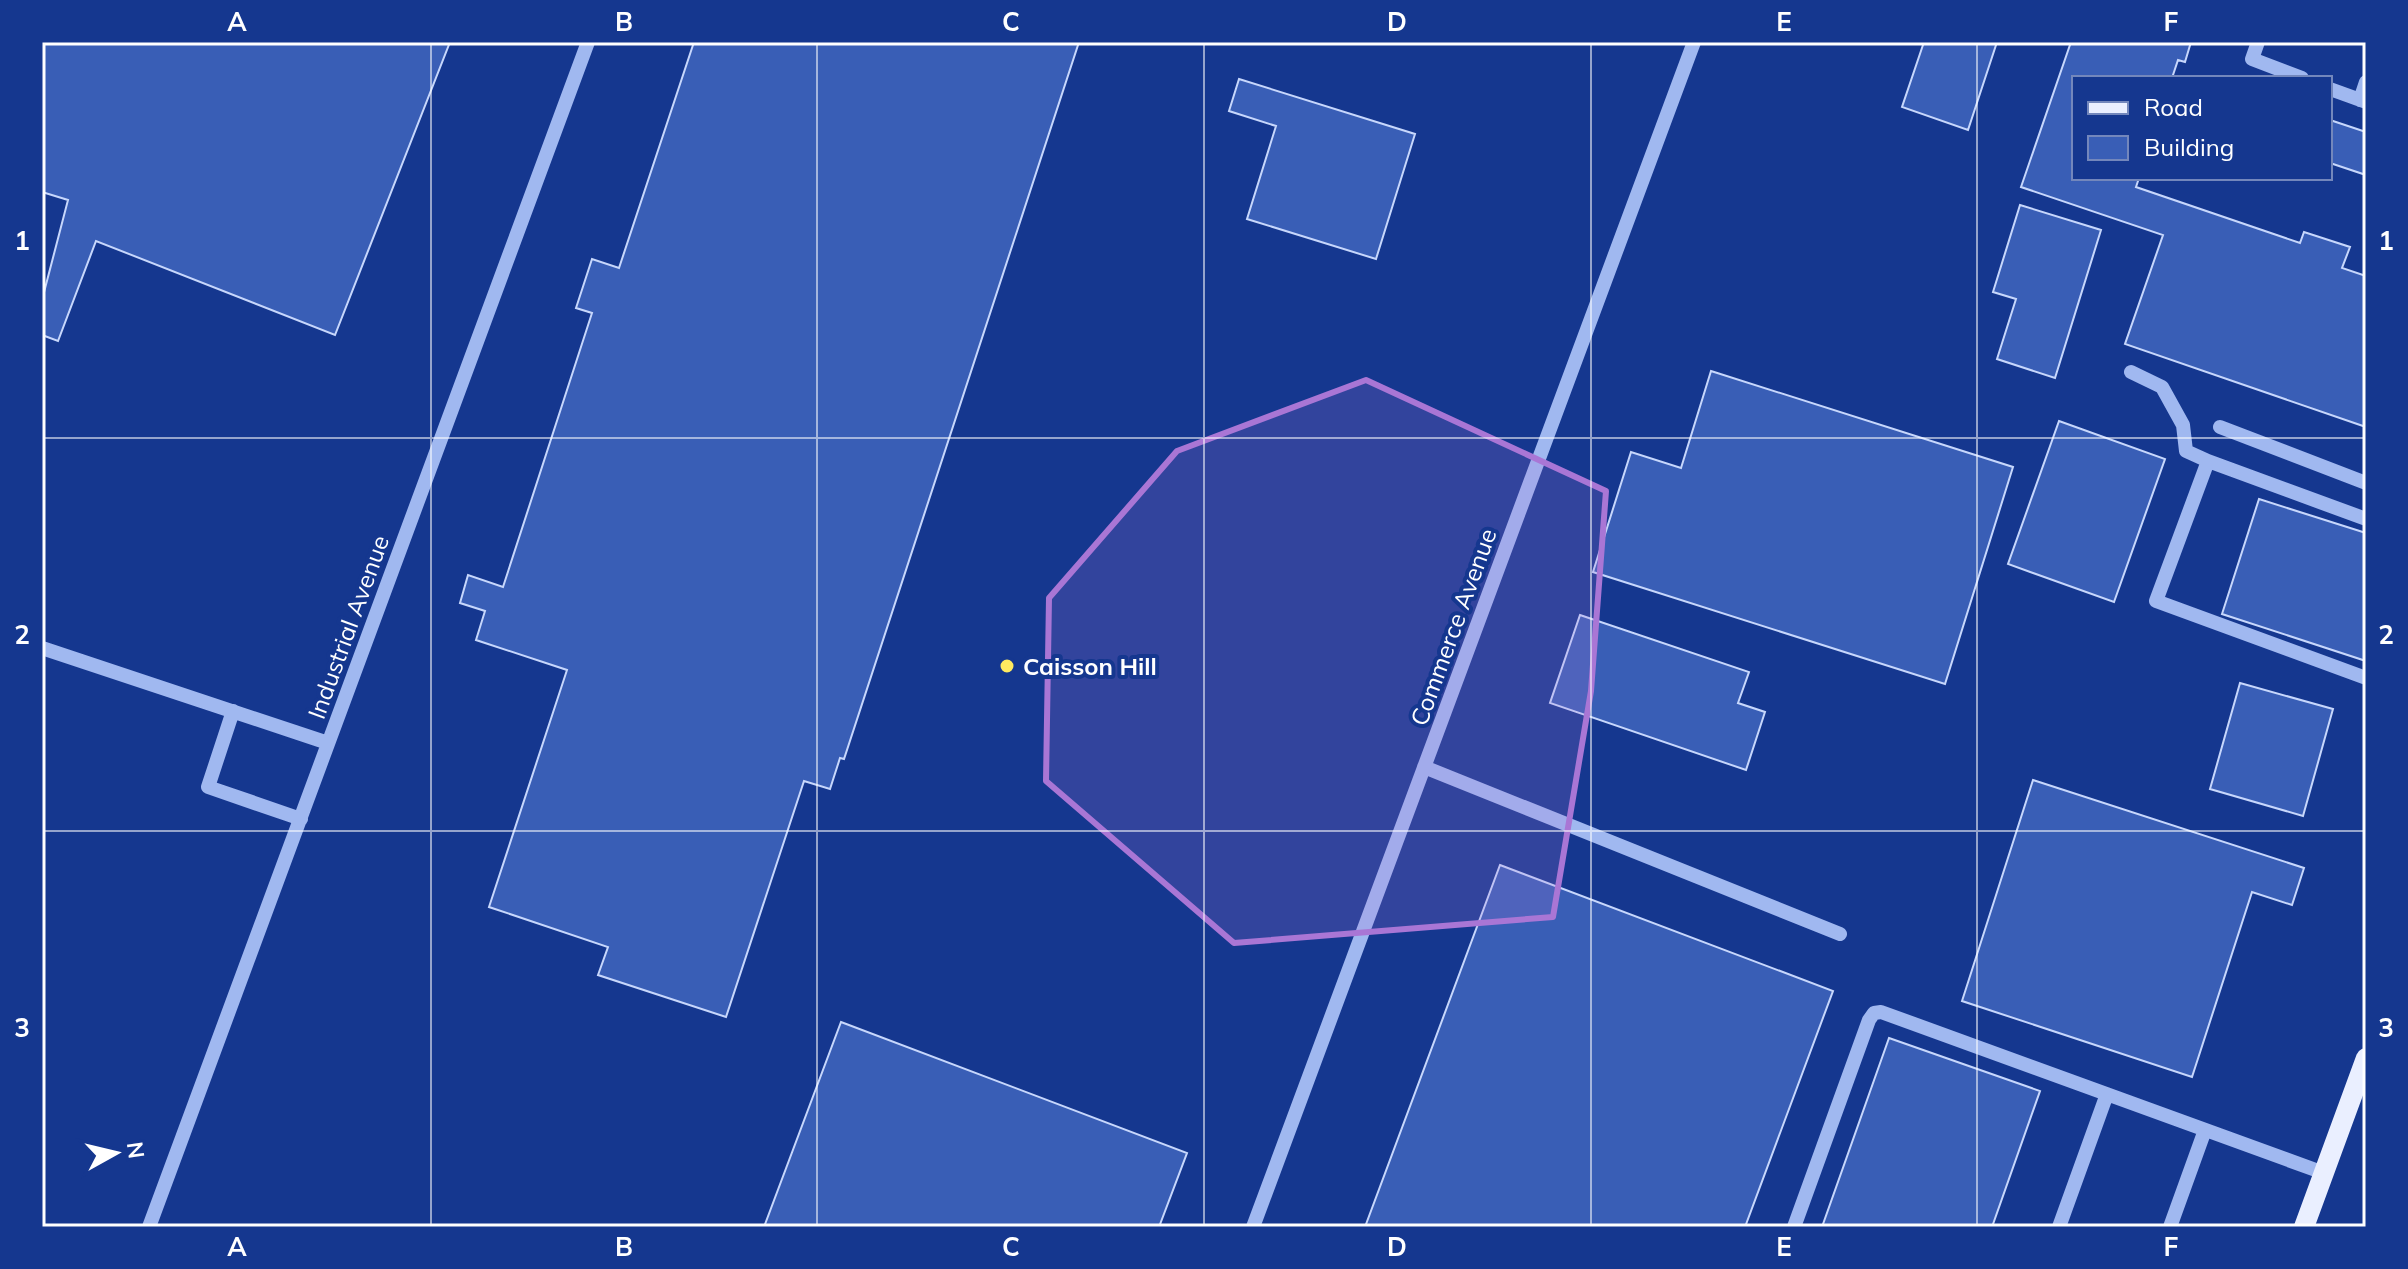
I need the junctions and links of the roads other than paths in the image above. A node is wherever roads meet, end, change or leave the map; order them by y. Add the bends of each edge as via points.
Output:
1 (588, 42) edge
2 (1694, 42) edge
3 (2258, 42) edge
4 (2297, 76) edge
5 (2366, 82) edge
6 (2332, 90) edge
7 (2363, 101) edge
8 (2131, 372) dead end
9 (2220, 427) dead end
10 (2208, 461) junction
11 (2366, 483) edge
12 (2366, 519) edge
13 (42, 648) edge
14 (2366, 678) edge
15 (233, 711) junction
16 (328, 743) junction
17 (1424, 767) junction
18 (301, 819) junction
19 (1840, 934) dead end
20 (2366, 1058) edge
21 (2107, 1094) junction
22 (2205, 1130) junction
23 (2324, 1173) junction
24 (149, 1227) edge
25 (1253, 1227) edge
26 (1794, 1227) edge
27 (2059, 1227) edge
28 (2170, 1227) edge
29 (2304, 1227) edge

1 - 16 street, Industrial Avenue
2 - 17 street, Commerce Avenue
3 - 4 street via 2252,59
5 - 7 street
6 - 7 street
8 - 10 street via 2162,387 2183,425 2186,451
9 - 11 street
10 - 12 street
10 - 14 street via 2156,601
13 - 15 street
15 - 16 street
15 - 18 street via 208,787
16 - 18 street, Industrial Avenue
17 - 19 street
17 - 25 street, Commerce Avenue
18 - 24 street, Industrial Avenue
20 - 23 main road
21 - 22 street
21 - 26 street via 1874,1013
21 - 27 street
22 - 23 street
22 - 28 street
23 - 29 main road

